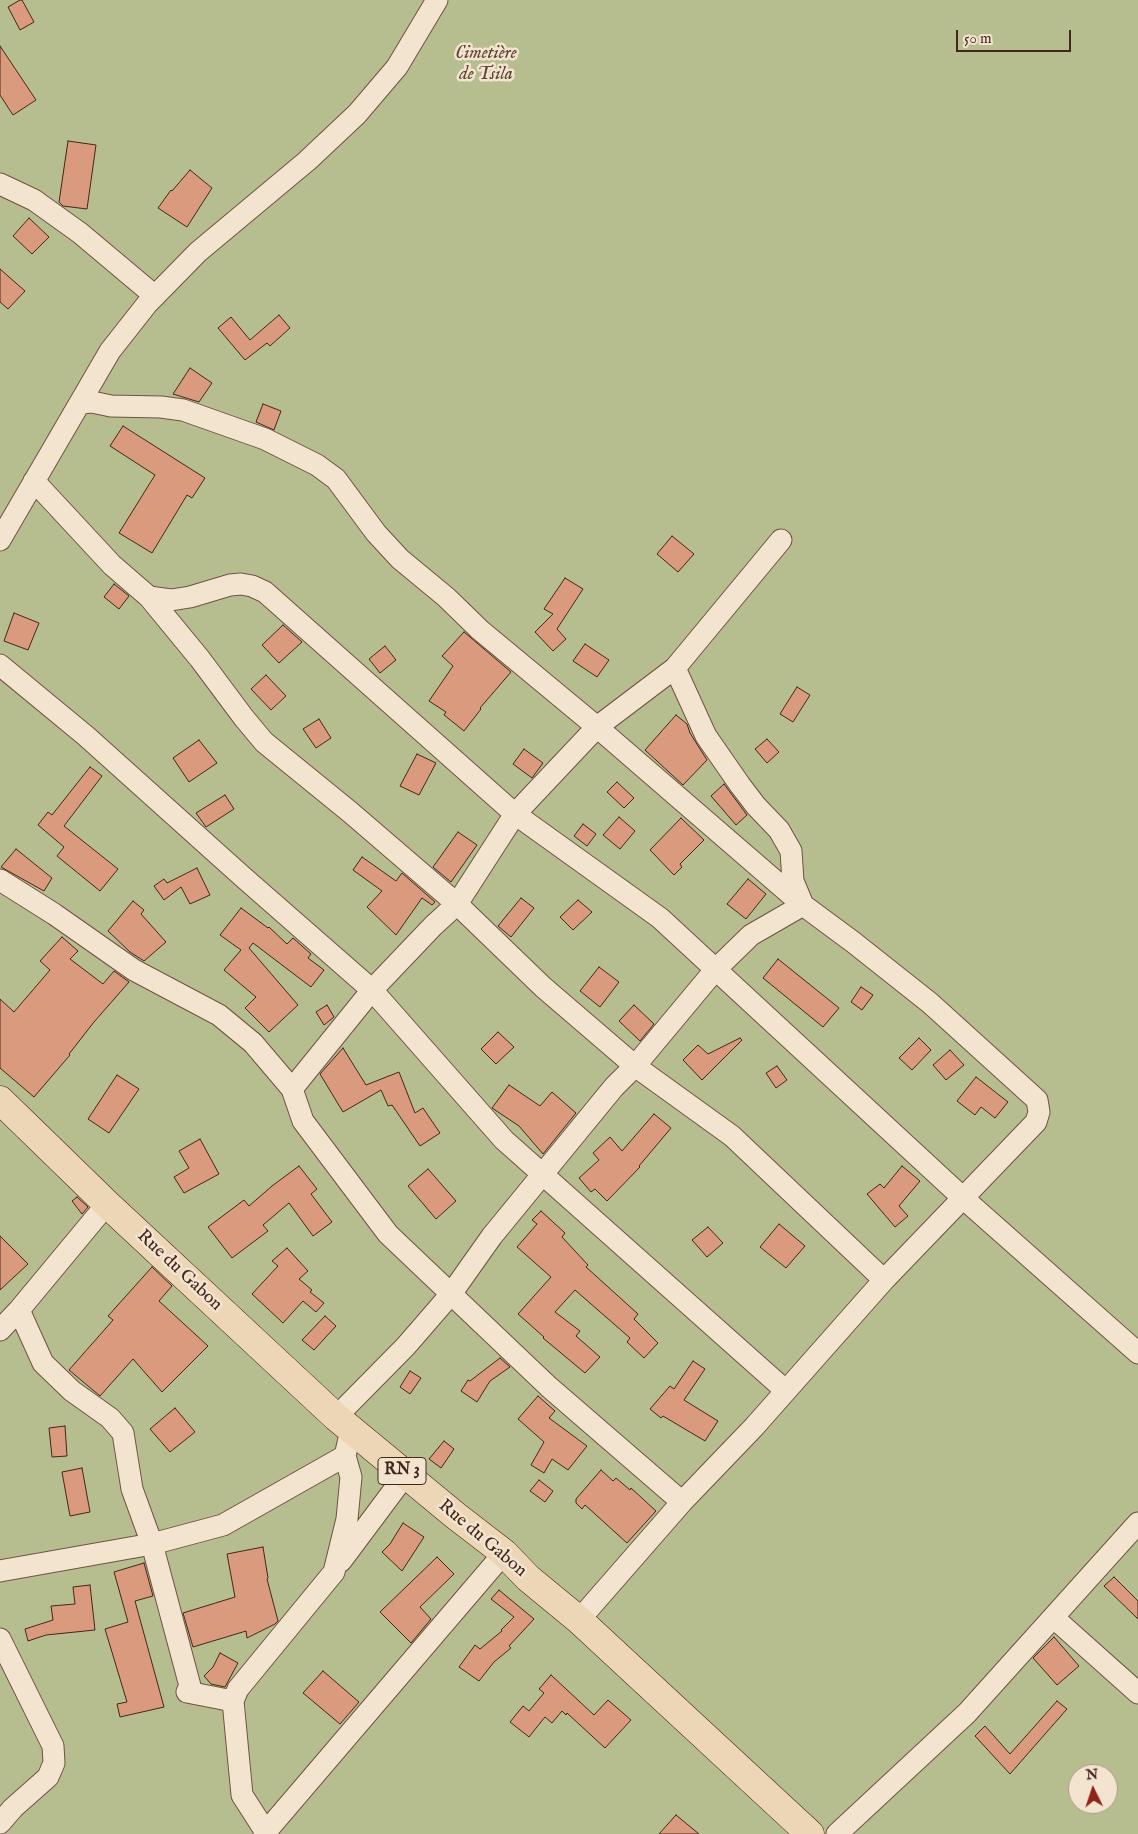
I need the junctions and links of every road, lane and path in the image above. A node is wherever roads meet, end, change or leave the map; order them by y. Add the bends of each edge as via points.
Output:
1 (437, 0) edge
2 (0, 184) edge
3 (155, 296) junction
4 (81, 403) junction
5 (34, 481) junction
6 (0, 540) edge
7 (781, 540) dead end
8 (149, 596) junction
9 (0, 665) edge
10 (675, 668) junction
11 (597, 728) junction
12 (515, 814) junction
13 (0, 880) edge
14 (457, 904) junction
15 (803, 905) junction
16 (715, 970) junction
17 (372, 990) junction
18 (635, 1066) junction
19 (292, 1089) junction
20 (0, 1100) edge
21 (543, 1174) junction
22 (963, 1198) junction
23 (106, 1204) junction
24 (884, 1280) junction
25 (451, 1294) junction
26 (19, 1310) junction
27 (0, 1330) edge
28 (1138, 1352) edge
29 (785, 1390) junction
30 (344, 1434) junction
31 (406, 1474) junction
32 (682, 1502) junction
33 (1138, 1523) edge
34 (152, 1544) junction
35 (504, 1553) junction
36 (0, 1571) edge
37 (334, 1572) junction
38 (1054, 1618) junction
39 (579, 1620) junction
40 (0, 1640) edge
41 (1138, 1693) edge
42 (232, 1701) junction
43 (0, 1823) edge
44 (266, 1833) edge
45 (810, 1834) edge
46 (837, 1834) edge

1 - 3 street via 397,67 358,114 198,252
2 - 3 street via 34,200 80,233
3 - 4 street via 110,351
4 - 5 street
4 - 11 street via 183,410 265,439 317,465 336,479 400,559
5 - 6 street
5 - 8 street via 112,565
7 - 10 street
8 - 12 street via 171,600 241,584 265,592
8 - 14 street via 264,742
9 - 17 street via 86,736
10 - 11 street
10 - 15 street via 706,736 740,785 779,830 791,851 793,882
11 - 12 street
11 - 15 street
12 - 14 street
12 - 16 street via 660,918
13 - 19 street via 134,970 219,1015 253,1043
14 - 17 street
14 - 18 street via 543,988
15 - 16 street via 751,935
15 - 22 street via 930,1003 1037,1100 1039,1112 1036,1122
16 - 18 street
16 - 22 street
17 - 19 street
17 - 21 street via 504,1140
18 - 21 street
18 - 24 street via 732,1136
19 - 25 street via 303,1121 388,1234
20 - 23 highway, Rue du Gabon / RN 3
21 - 25 street via 492,1236
21 - 29 street
22 - 24 street
22 - 28 street
23 - 26 street
23 - 30 highway, Rue du Gabon / RN 3
24 - 29 street
25 - 30 street via 406,1346
25 - 32 street via 549,1387
26 - 27 street
26 - 34 street via 43,1363 123,1432 132,1490
29 - 32 street
30 - 31 highway, Rue du Gabon / RN 3
30 - 34 street via 223,1525
30 - 37 street via 351,1477 348,1512
31 - 35 highway, Rue du Gabon / RN 3
31 - 37 street
32 - 39 street
33 - 38 street
34 - 36 street
34 - 42 street via 190,1686 187,1692
35 - 39 highway, Rue du Gabon / RN 3 via 528,1578
35 - 44 street
37 - 42 street via 238,1689
38 - 41 street
38 - 46 street via 967,1713
39 - 45 highway, Rue du Gabon / RN 3
40 - 43 street via 53,1746 54,1763 48,1777
42 - 44 street via 242,1795

